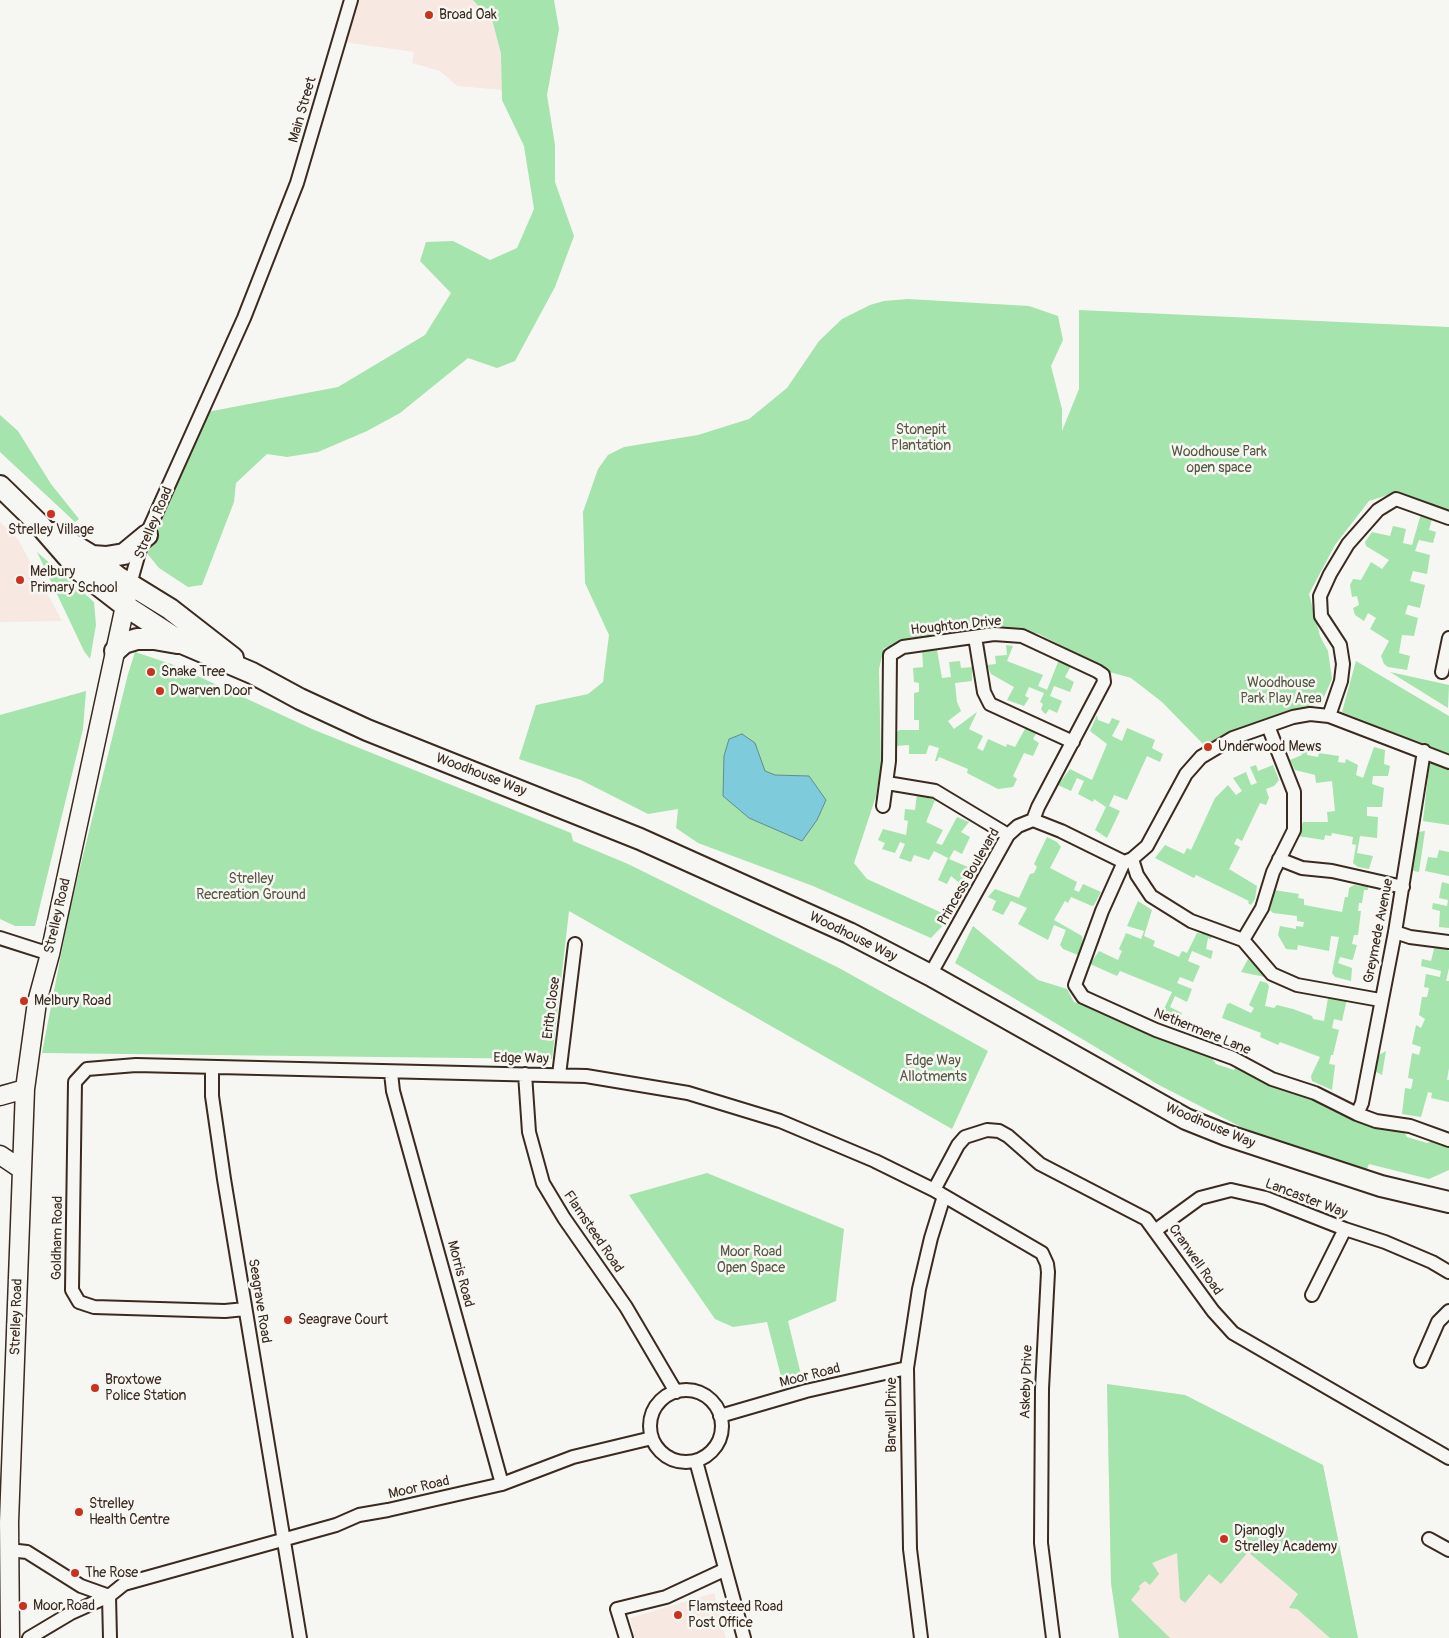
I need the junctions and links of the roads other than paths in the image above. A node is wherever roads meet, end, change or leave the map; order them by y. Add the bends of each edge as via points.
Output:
1 (351, 0) edge
2 (280, 228) joint
3 (0, 486) edge
4 (1449, 518) edge
5 (40, 524) junction
6 (146, 535) junction
7 (92, 556) junction
8 (130, 584) junction
9 (124, 605) junction
10 (974, 637) junction
11 (1449, 638) edge
12 (184, 644) junction
13 (115, 651) junction
14 (1442, 672) dead end
15 (252, 673) junction
16 (1329, 716) junction
17 (1268, 726) junction
18 (1073, 742) junction
19 (1424, 751) junction
20 (1449, 762) edge
21 (887, 782) junction
22 (884, 806) dead end
23 (1033, 820) junction
24 (1008, 835) junction
25 (1279, 859) junction
26 (1128, 861) junction
27 (1403, 887) junction
28 (1395, 932) junction
29 (0, 938) edge
30 (1243, 940) junction
31 (1449, 942) edge
32 (575, 944) dead end
33 (50, 954) junction
34 (930, 975) junction
35 (1380, 1000) junction
36 (212, 1067) junction
37 (88, 1069) joint
38 (391, 1073) junction
39 (525, 1074) junction
40 (560, 1075) junction
41 (25, 1089) junction
42 (0, 1096) edge
43 (1357, 1114) junction
44 (1449, 1140) edge
45 (0, 1155) edge
46 (21, 1170) junction
47 (939, 1193) junction
48 (1449, 1202) edge
49 (1344, 1229) junction
50 (1156, 1230) junction
51 (1449, 1272) edge
52 (1312, 1295) dead end
53 (245, 1309) junction
54 (1449, 1311) edge
55 (1421, 1361) dead end
56 (907, 1368) junction
57 (676, 1392) junction
58 (720, 1416) junction
59 (652, 1438) junction
60 (1449, 1458) edge
61 (696, 1461) junction
62 (502, 1484) junction
63 (285, 1539) junction
64 (1429, 1539) dead end
65 (9, 1550) junction
66 (1449, 1550) edge
67 (724, 1570) junction
68 (109, 1596) junction
69 (4, 1600) edge
70 (10, 1638) edge
71 (29, 1638) edge
72 (110, 1638) edge
73 (300, 1638) edge
74 (626, 1638) edge
75 (744, 1638) edge
76 (921, 1638) edge
77 (1053, 1638) edge

1 - 2 street, Main Street via 297,183
2 - 6 street, Strelley Road via 244,318
3 - 5 main road
4 - 16 street via 1396,500 1378,510 1348,544 1320,596 1321,616 1340,645 1343,664
5 - 7 main road, Woodhouse Way
5 - 9 main road, Woodhouse Way via 80,571
6 - 7 main road via 124,554
6 - 8 street, Strelley Road
7 - 8 main road, Woodhouse Way
8 - 9 main road, Strelley Road
8 - 15 main road, Woodhouse Way via 170,608
9 - 12 main road, Woodhouse Way
9 - 13 main road, Strelley Road
10 - 18 street via 984,692 990,704
10 - 18 street, Houghton Drive via 994,634 1022,636 1104,675 1100,693
10 - 21 street, Houghton Drive via 903,647 890,655
11 - 14 street
12 - 13 main road via 137,638
12 - 15 main road, Woodhouse Way
13 - 33 main road, Strelley Road
15 - 34 main road, Woodhouse Way via 367,730 640,839 849,933
16 - 17 street via 1310,714
16 - 19 street
17 - 25 street via 1294,792 1294,830
17 - 26 street via 1233,738 1201,757 1186,774 1147,846
18 - 23 street, Houghton Drive
19 - 20 street
19 - 27 street, Greymede Avenue
21 - 22 street, Houghton Drive
21 - 24 street via 935,791
23 - 24 street, Princess Boulevard via 1018,826
23 - 26 street
24 - 34 street, Princess Boulevard
25 - 27 street via 1302,868 1332,871
25 - 30 street via 1262,908
26 - 30 street via 1151,896 1190,921
26 - 43 street, Nethermere Lane via 1102,911 1075,985 1083,997 1156,1030 1233,1058 1272,1079 1315,1093
27 - 28 street, Greymede Avenue
28 - 31 street
28 - 35 street, Greymede Avenue
29 - 33 street
30 - 35 street via 1272,974 1297,985
32 - 40 street, Erith Close
33 - 41 main road, Strelley Road via 37,1002
34 - 48 main road, Woodhouse Way via 1186,1119 1381,1186
35 - 43 street, Greymede Avenue via 1362,1103
36 - 37 street, Edge Way via 136,1065
36 - 38 street, Edge Way
36 - 53 street, Seagrave Road via 212,1096
37 - 53 street, Goldham Road via 75,1082 72,1290 79,1302 94,1307
38 - 39 street, Edge Way
38 - 62 street, Morris Road via 393,1091
39 - 40 street, Edge Way
39 - 57 street, Flamsteed Road via 529,1132 544,1183 564,1218 626,1307
40 - 47 street, Edge Way via 586,1076 688,1093 721,1103 788,1125 875,1161
41 - 42 main road
41 - 46 main road, Strelley Road
43 - 44 street, Nethermere Lane via 1376,1121 1410,1126
45 - 46 main road
46 - 65 main road, Strelley Road
47 - 50 street, Cranwell Road via 958,1145 965,1137 986,1130 999,1131 1040,1164 1136,1212
47 - 56 street, Barwell Drive
47 - 77 street, Askeby Drive via 1033,1246 1042,1253 1047,1264 1039,1484 1043,1570
49 - 50 street, Lancaster Way via 1266,1198 1231,1190 1200,1198
49 - 51 street, Lancaster Way via 1385,1242
49 - 52 street
50 - 60 street, Cranwell Road via 1232,1333
53 - 63 street, Seagrave Road
54 - 55 street via 1438,1322
56 - 58 street, Moor Road via 806,1391
56 - 76 street, Barwell Drive via 910,1549
57 - 58 street via 691,1390 703,1394 717,1408
57 - 59 street via 655,1407 650,1426
58 - 61 street via 719,1440 707,1455
59 - 61 street via 669,1458 681,1462
59 - 62 street, Moor Road via 573,1457
61 - 67 street
62 - 63 street, Moor Road via 359,1514 336,1525
63 - 68 street, Moor Road via 124,1584
63 - 73 street, Seagrave Road
64 - 66 street
65 - 68 street via 28,1552 81,1586
65 - 69 main road, Strelley Road
67 - 74 street via 666,1597 617,1609
67 - 75 street
68 - 71 street, Moor Road via 71,1613
68 - 72 street
69 - 70 main road, Strelley Road

